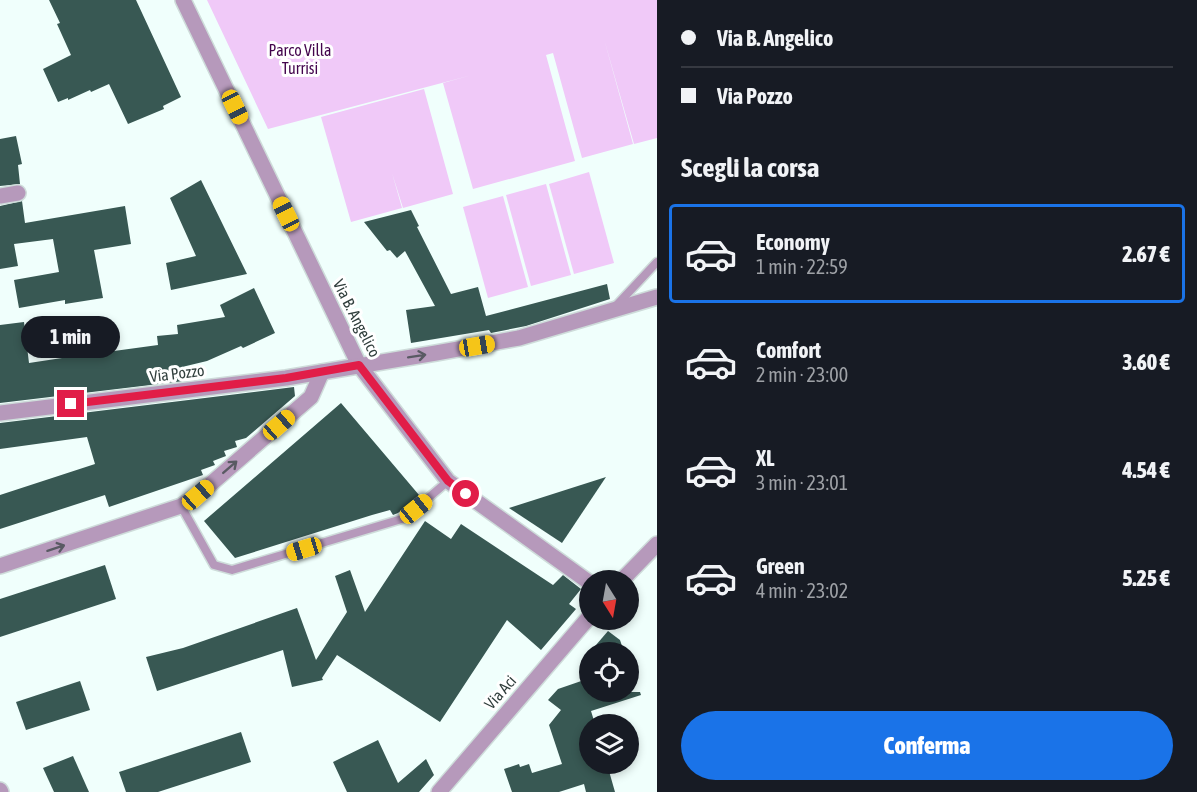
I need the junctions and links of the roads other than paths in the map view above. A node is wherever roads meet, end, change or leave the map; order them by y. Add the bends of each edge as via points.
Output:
1 (183, 0) edge
2 (18, 193) dead end
3 (0, 196) edge
4 (657, 262) edge
5 (657, 297) edge
6 (611, 310) junction
7 (359, 365) junction
8 (321, 372) junction
9 (0, 413) edge
10 (448, 481) junction
11 (181, 506) junction
12 (657, 544) edge
13 (0, 566) edge
14 (632, 570) edge
15 (579, 575) edge
16 (579, 629) edge
17 (439, 792) edge

1 - 7 street, Via B. Angelico
2 - 3 street
4 - 6 lane
5 - 6 street, Via Pozzo
7 -> 6 street, Via Pozzo via 519,338
7 - 8 street, Via Pozzo
7 - 10 street, Via B. Angelico
8 - 9 street, Via Pozzo
11 -> 8 street via 311,397
10 - 11 lane via 405,518 232,570 214,565
10 - 15 street, Via B. Angelico
13 -> 11 street
12 - 14 street
16 - 17 street, Via Aci

